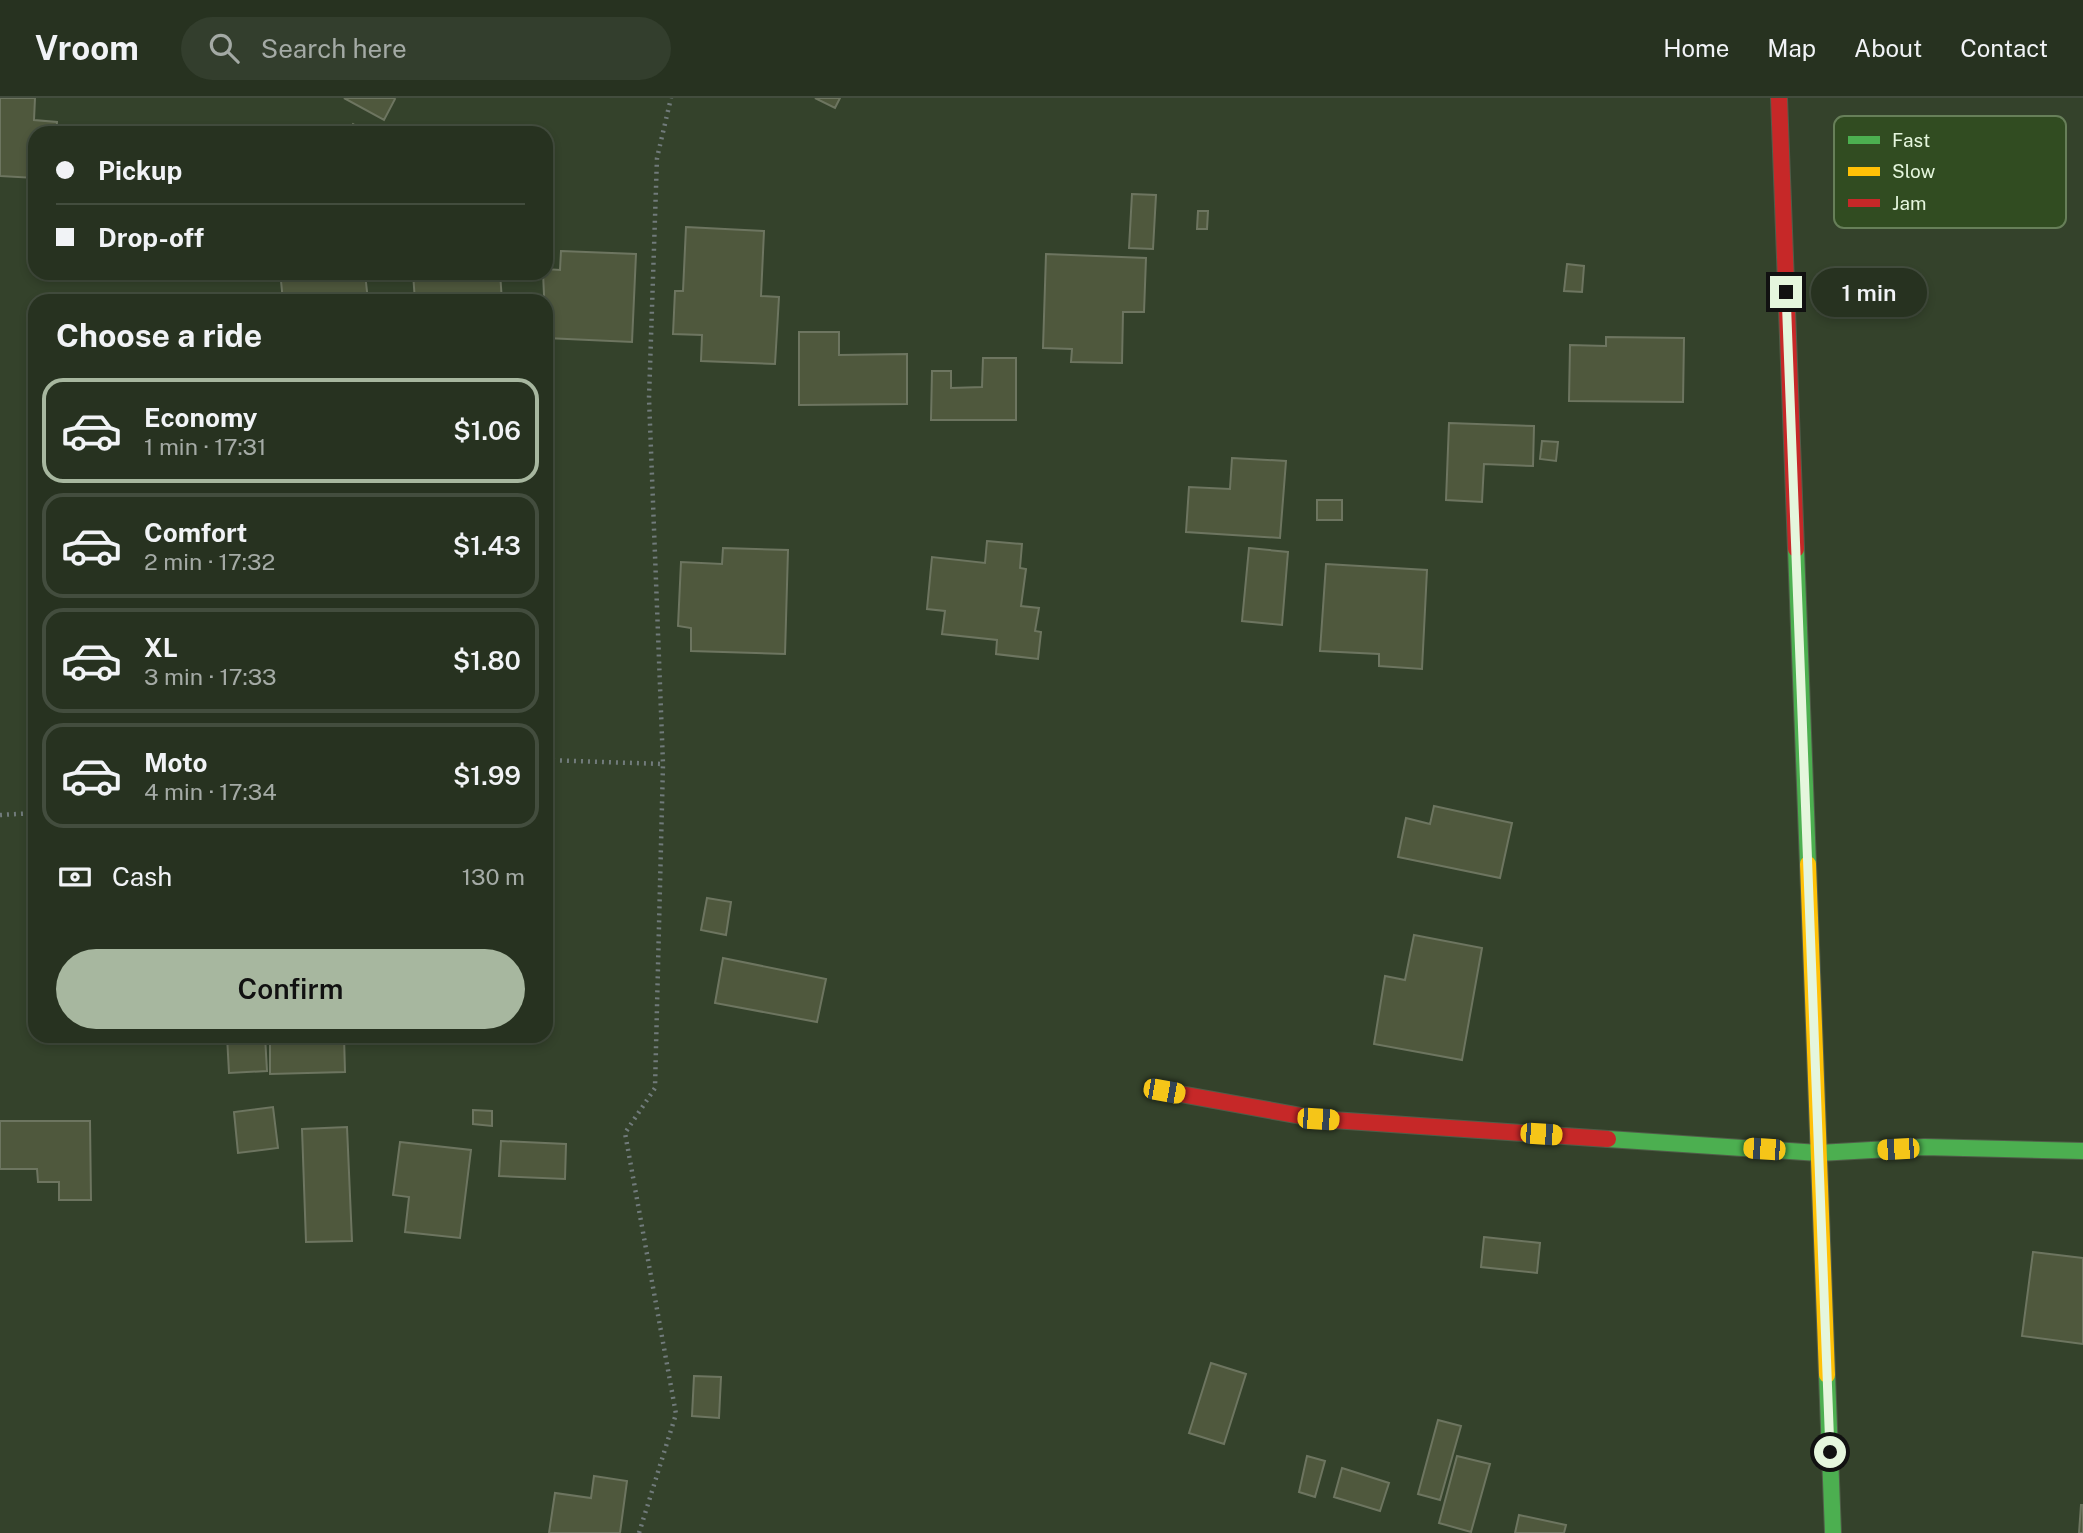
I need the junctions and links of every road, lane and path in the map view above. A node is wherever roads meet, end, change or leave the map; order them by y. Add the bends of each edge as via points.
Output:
1 (671, 98) edge
2 (1779, 98) edge
3 (553, 760) edge
4 (663, 764) junction
5 (28, 814) edge
6 (0, 816) edge
7 (1164, 1091) dead end
8 (2083, 1151) edge
9 (1819, 1153) junction
10 (639, 1533) edge
11 (1833, 1533) edge

1 - 4 path via 657,158 649,398
2 - 9 street
3 - 4 path
4 - 10 path via 655,1088 625,1133 676,1414
5 - 6 path
7 - 9 street via 1318,1119
8 - 9 street via 1924,1147
9 - 11 street

